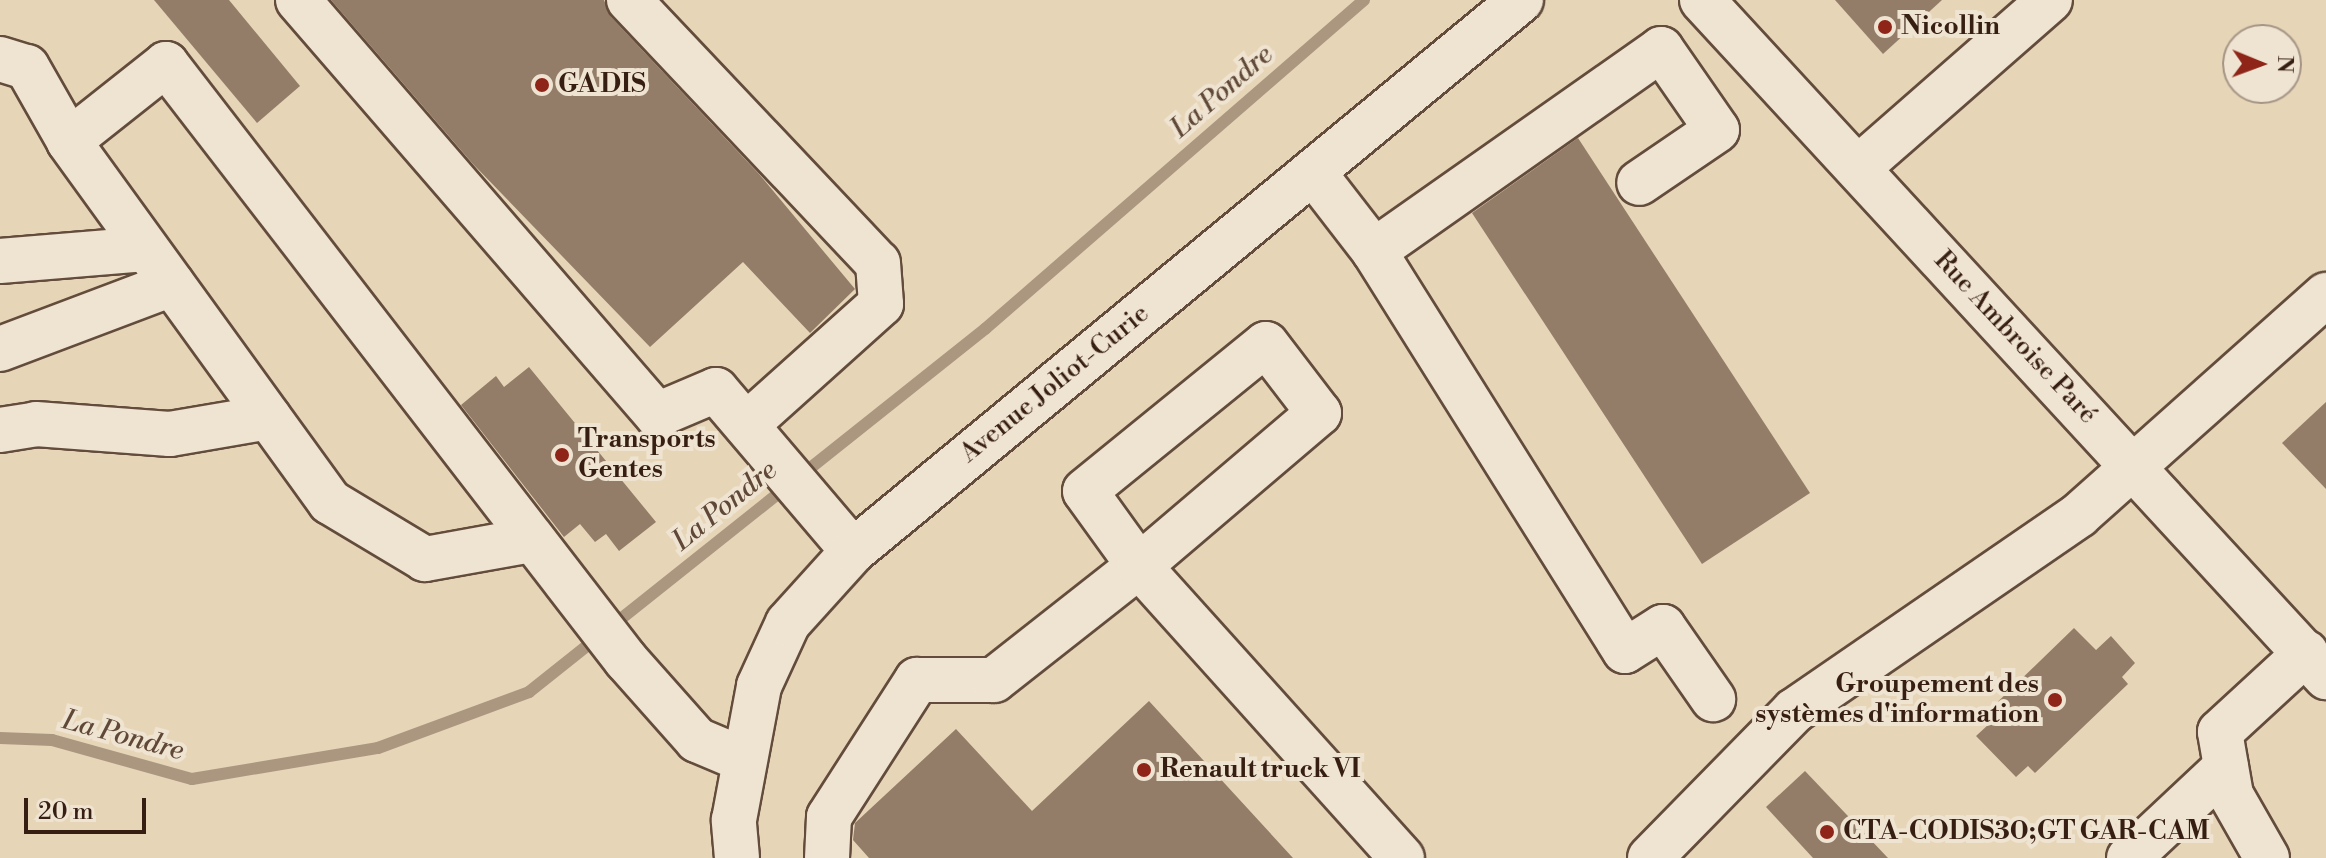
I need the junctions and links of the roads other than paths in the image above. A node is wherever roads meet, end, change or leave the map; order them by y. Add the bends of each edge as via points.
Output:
1 (298, 0) edge
2 (629, 0) edge
3 (1521, 0) edge
4 (1702, 0) edge
5 (2050, 0) edge
6 (0, 59) edge
7 (69, 141) junction
8 (1858, 168) junction
9 (1313, 172) junction
10 (1639, 183) dead end
11 (146, 249) junction
12 (1374, 251) junction
13 (0, 261) edge
14 (172, 284) junction
15 (2326, 295) edge
16 (0, 349) edge
17 (269, 417) junction
18 (746, 425) junction
19 (0, 430) edge
20 (2136, 469) junction
21 (531, 540) junction
22 (853, 551) junction
23 (1139, 566) junction
24 (2316, 665) edge
25 (1713, 699) dead end
26 (742, 759) junction
27 (2226, 767) junction
28 (737, 858) edge
29 (827, 858) edge
30 (1402, 858) edge
31 (1650, 858) edge
32 (2129, 858) edge
33 (2267, 858) edge

1 - 18 street via 657,415 716,390
2 - 18 street via 878,263 881,304
3 - 9 street, Avenue Joliot-Curie
4 - 8 street, Rue Ambroise Paré
5 - 8 street
6 - 7 street via 27,67
7 - 11 street
7 - 21 street via 166,64
8 - 20 street, Rue Ambroise Paré
9 - 12 street
9 - 22 street, Avenue Joliot-Curie
10 - 12 street via 1717,130 1661,49
11 - 13 street
11 - 14 street
12 - 25 street via 1625,651 1663,627
14 - 16 street
14 - 17 street
15 - 20 street
17 - 19 street via 170,434 36,424
17 - 21 street via 330,502 425,559
18 - 22 street
20 - 24 street, Rue Ambroise Paré
20 - 31 street via 1794,711
21 - 26 street via 697,740
22 - 26 street, Avenue Joliot-Curie via 788,623 759,686
23 - 23 street via 1085,491 1266,344 1319,413
23 - 29 street via 994,680 917,680 829,817
23 - 30 street
24 - 27 street via 2220,732
26 - 28 street, Avenue Joliot-Curie
27 - 32 street
27 - 33 street via 2231,795

